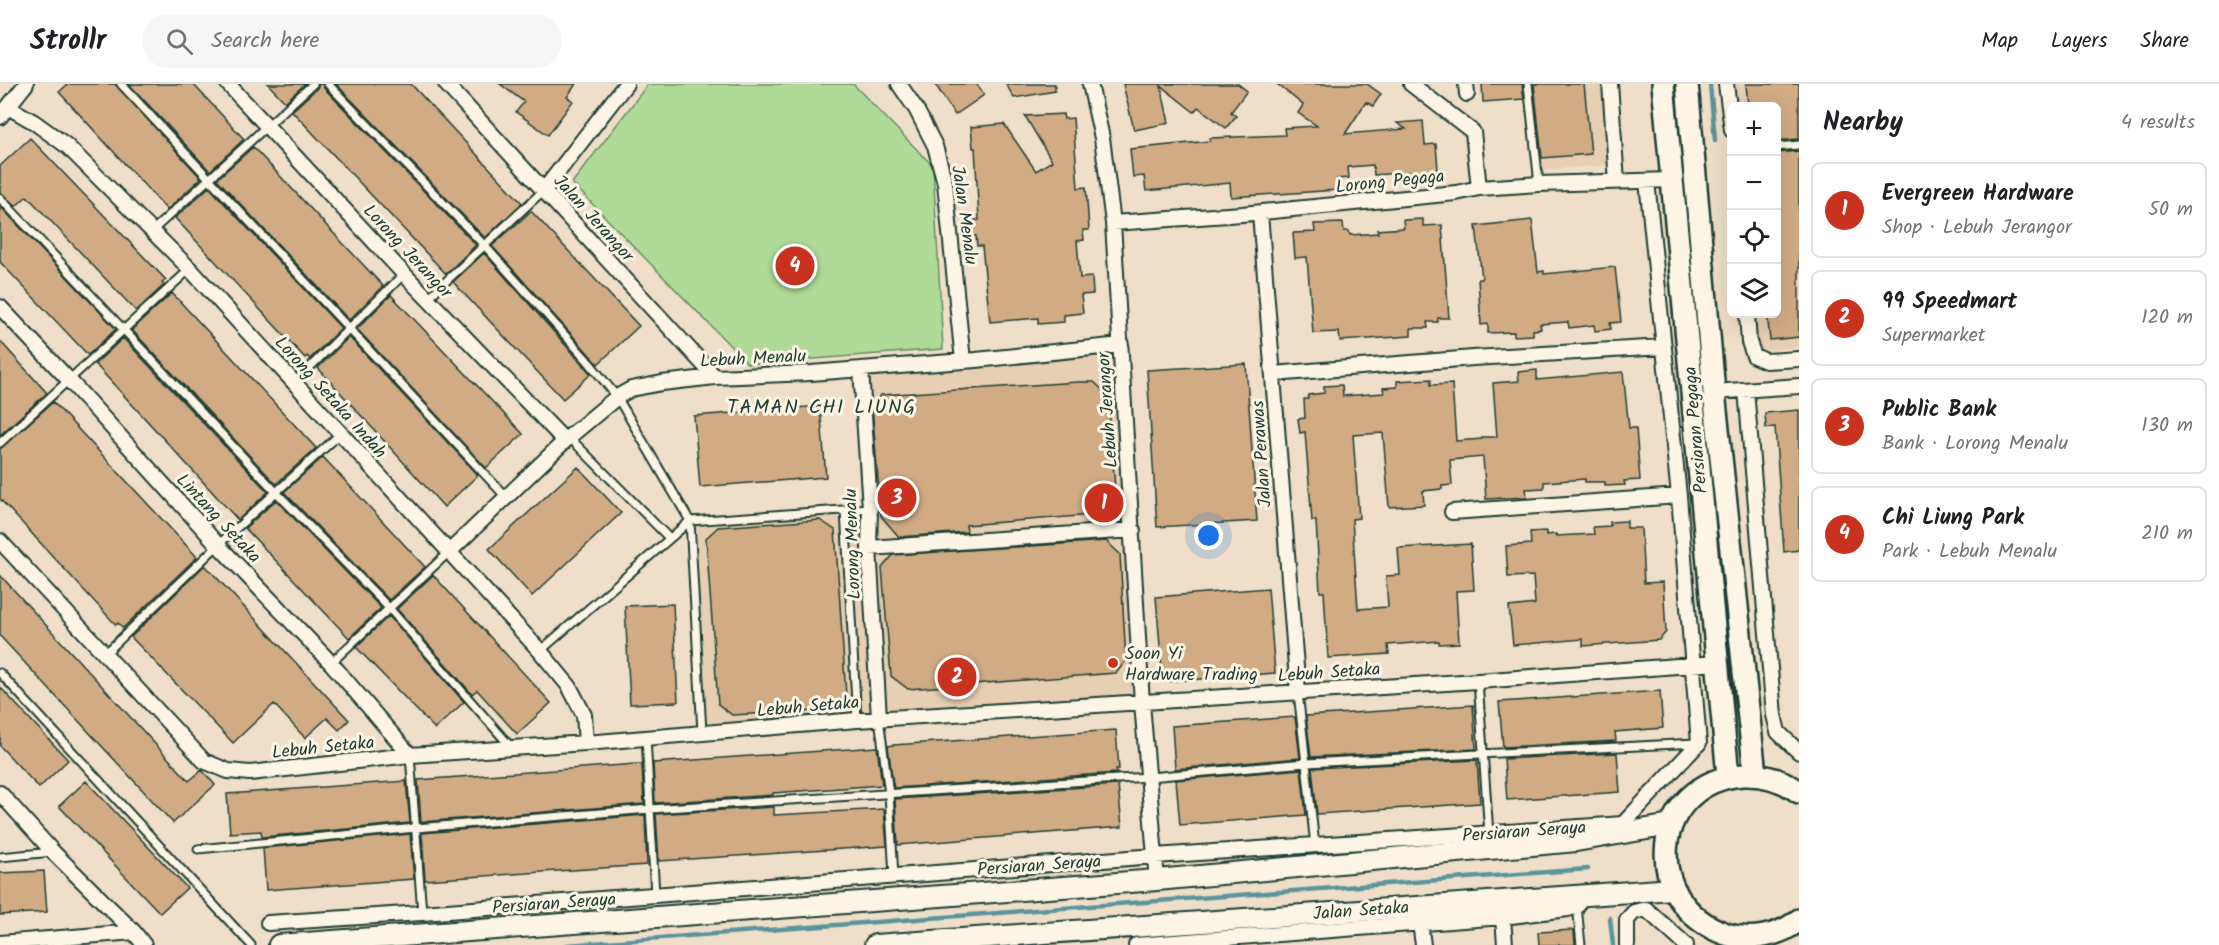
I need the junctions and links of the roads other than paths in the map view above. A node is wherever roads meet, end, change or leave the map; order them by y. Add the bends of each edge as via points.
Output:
1 (26, 84) edge
2 (121, 84) edge
3 (228, 84) edge
4 (312, 84) edge
5 (328, 84) edge
6 (446, 84) edge
7 (626, 84) edge
8 (899, 84) edge
9 (1090, 84) edge
10 (1411, 84) edge
11 (1528, 84) edge
12 (1610, 84) edge
13 (1663, 84) edge
14 (1687, 84) edge
15 (1726, 84) edge
16 (1728, 102) edge
17 (4, 112) edge
18 (267, 125) junction
19 (1799, 145) edge
20 (1781, 147) edge
21 (209, 179) junction
22 (1671, 180) junction
23 (1695, 180) junction
24 (1647, 181) junction
25 (1617, 182) junction
26 (1539, 184) junction
27 (1479, 188) junction
28 (544, 190) junction
29 (0, 198) edge
30 (1260, 213) junction
31 (1113, 223) junction
32 (152, 231) junction
33 (484, 246) junction
34 (190, 269) junction
35 (404, 274) junction
36 (428, 298) junction
37 (0, 307) edge
38 (1747, 318) edge
39 (349, 328) junction
40 (125, 329) junction
41 (1121, 345) junction
42 (1664, 347) junction
43 (1799, 359) edge
44 (963, 361) junction
45 (861, 369) junction
46 (1273, 374) junction
47 (715, 377) junction
48 (69, 380) junction
49 (294, 383) junction
50 (1799, 386) edge
51 (1746, 390) junction
52 (1714, 392) junction
53 (617, 397) junction
54 (340, 434) junction
55 (567, 439) junction
56 (0, 443) edge
57 (276, 492) junction
58 (1680, 496) junction
59 (506, 497) junction
60 (870, 508) junction
61 (846, 511) junction
62 (1452, 513) dead end
63 (690, 521) junction
64 (1133, 530) junction
65 (669, 538) junction
66 (0, 540) edge
67 (218, 545) junction
68 (869, 548) junction
69 (448, 553) junction
70 (389, 609) junction
71 (540, 651) junction
72 (105, 654) junction
73 (331, 663) junction
74 (1717, 663) junction
75 (1692, 666) junction
76 (0, 673) edge
77 (1478, 681) junction
78 (1298, 692) junction
79 (1142, 703) junction
80 (879, 718) junction
81 (857, 720) junction
82 (702, 732) junction
83 (646, 737) junction
84 (586, 743) junction
85 (1699, 743) junction
86 (511, 748) junction
87 (1799, 752) edge
88 (1483, 754) junction
89 (410, 755) junction
90 (1305, 763) junction
91 (1755, 774) junction
92 (1728, 776) junction
93 (1149, 777) junction
94 (1799, 792) edge
95 (0, 793) edge
96 (889, 794) junction
97 (650, 809) junction
98 (1671, 825) junction
99 (416, 828) junction
100 (1489, 834) junction
101 (1315, 845) junction
102 (198, 849) dead end
103 (53, 852) junction
104 (1155, 856) junction
105 (0, 857) edge
106 (894, 876) junction
107 (1157, 880) junction
108 (1673, 889) junction
109 (655, 895) junction
110 (1579, 901) junction
111 (422, 913) junction
112 (1503, 917) junction
113 (1799, 920) edge
114 (268, 923) dead end
115 (1420, 923) junction
116 (134, 932) junction
117 (1773, 940) edge
118 (1734, 941) edge
119 (0, 943) edge
120 (1167, 944) edge
121 (144, 945) edge
122 (251, 945) edge
123 (279, 945) edge
124 (875, 945) edge
125 (1136, 945) edge
126 (1423, 945) edge
127 (1505, 945) edge
128 (1581, 945) edge
129 (1628, 945) edge
130 (1686, 945) edge

1 - 17 street
2 - 21 lane
3 - 18 street, Lorong Jerangor
4 - 18 lane
5 - 33 lane
6 - 28 street, Jalan Jerangor
7 - 28 street
8 - 44 street, Jalan Menalu via 935,146 945,183
9 - 31 street, Lebuh Jerangor via 1102,138
10 - 27 street via 1473,132
11 - 26 lane
12 - 25 street
13 - 22 main road, Persiaran Pegaga
14 - 23 main road, Persiaran Pegaga
15 - 16 street
17 - 32 street, Lorong Setaka Indah via 34,122 67,146
18 - 21 lane
18 - 35 street, Lorong Jerangor
19 - 20 lane
21 - 32 lane
21 - 39 lane
22 - 23 main road
22 - 24 street, Lorong Pegaga
22 - 74 main road, Persiaran Pegaga
23 - 52 main road, Persiaran Pegaga
24 - 25 street, Lorong Pegaga
24 - 42 street
25 - 26 street, Lorong Pegaga
26 - 27 street, Lorong Pegaga
27 - 30 street, Lorong Pegaga
28 - 33 lane
28 - 47 street, Jalan Jerangor
29 - 40 lane
30 - 31 street, Lorong Pegaga
30 - 46 street, Jalan Perawas
31 - 41 street, Lebuh Jerangor
32 - 34 street, Lorong Setaka Indah
33 - 36 lane
33 - 53 lane
34 - 40 lane
34 - 49 street, Lorong Setaka Indah
35 - 36 street, Lorong Jerangor
35 - 39 lane
36 - 55 street, Lorong Jerangor
37 - 48 street, Lintang Setaka
38 - 43 street via 1754,356 1766,361
39 - 49 lane
39 - 59 lane
40 - 48 lane
40 - 57 lane
41 - 44 street, Lebuh Menalu
41 - 64 street, Lebuh Jerangor
42 - 46 street
42 - 58 street
44 - 45 street, Lebuh Menalu
45 - 47 street, Lebuh Menalu
45 - 60 street, Lorong Menalu
46 - 78 street, Jalan Perawas
47 - 53 street, Lebuh Menalu via 662,382
48 - 56 lane
48 - 67 street, Lintang Setaka
49 - 54 street, Lorong Setaka Indah
50 - 51 street
51 - 52 street
51 - 87 street via 1774,715 1778,732
52 - 91 main road, Persiaran Pegaga
53 - 55 street, Lebuh Menalu
53 - 63 lane
54 - 57 lane
54 - 69 street, Lorong Setaka Indah
55 - 59 street, Lebuh Menalu
55 - 65 lane
57 - 67 lane
57 - 70 lane
58 - 62 street
58 - 75 street
59 - 69 street, Lebuh Menalu
60 - 61 lane
60 - 68 street, Lorong Menalu
61 - 63 lane
61 - 81 lane, Lorong Menalu
63 - 65 lane
63 - 82 lane
64 - 68 street
64 - 79 street, Lebuh Jerangor
65 - 71 lane
66 - 72 street, Lebuh Setaka
67 - 72 lane
67 - 73 street, Lintang Setaka
68 - 80 street, Lorong Menalu
69 - 70 lane
69 - 71 street, Lorong Setaka Indah
70 - 73 lane
70 - 86 lane
71 - 84 street, Lorong Setaka Indah via 569,686 579,705 584,715
72 - 89 street, Lebuh Setaka via 204,761 228,771 250,773
73 - 89 street, Lintang Setaka
74 - 75 street, Lebuh Setaka
74 - 92 main road, Persiaran Pegaga
75 - 77 street, Lebuh Setaka
75 - 85 street
76 - 122 lane
77 - 78 street, Lebuh Setaka
77 - 88 lane
78 - 79 street, Lebuh Setaka
78 - 90 lane
79 - 80 street, Lebuh Setaka
79 - 93 street, Lebuh Jerangor
80 - 81 street, Lebuh Setaka
80 - 96 lane
81 - 82 street, Lebuh Setaka
82 - 83 street, Lebuh Setaka
83 - 84 street, Lebuh Setaka
83 - 97 lane
84 - 86 street, Lebuh Setaka
85 - 88 lane
85 - 100 street, Persiaran Seraya via 1623,824
86 - 89 street, Lebuh Setaka
88 - 90 lane
88 - 100 lane
89 - 99 lane
90 - 93 lane
90 - 101 lane
91 - 92 main road
91 - 94 main road
92 - 98 main road via 1704,786 1685,803
93 - 96 lane
93 - 104 street, Lebuh Jerangor
95 - 103 street
96 - 97 lane
96 - 106 lane
97 - 99 lane
97 - 109 lane
98 - 107 main road, Persiaran Seraya via 1576,841
98 - 108 main road via 1666,857
99 - 102 lane
99 - 111 lane
100 - 101 street, Persiaran Seraya
101 - 104 street, Persiaran Seraya
103 - 105 lane
103 - 116 street
104 - 106 street, Persiaran Seraya
104 - 107 street, Lebuh Jerangor
106 - 109 street, Persiaran Seraya
107 - 123 main road, Persiaran Seraya
108 - 110 main road
108 - 118 main road via 1688,911
109 - 111 street, Persiaran Seraya
110 - 112 street, Jalan Setaka via 1568,909
110 - 124 main road
110 - 128 lane
111 - 114 street, Persiaran Seraya
112 - 115 street, Jalan Setaka
112 - 127 street
113 - 117 main road
115 - 120 street, Jalan Setaka
115 - 126 street
116 - 119 street
116 - 121 street
117 - 118 main road
120 - 125 street, Jalan Setaka
129 - 130 street via 1627,920 1634,912 1646,909

